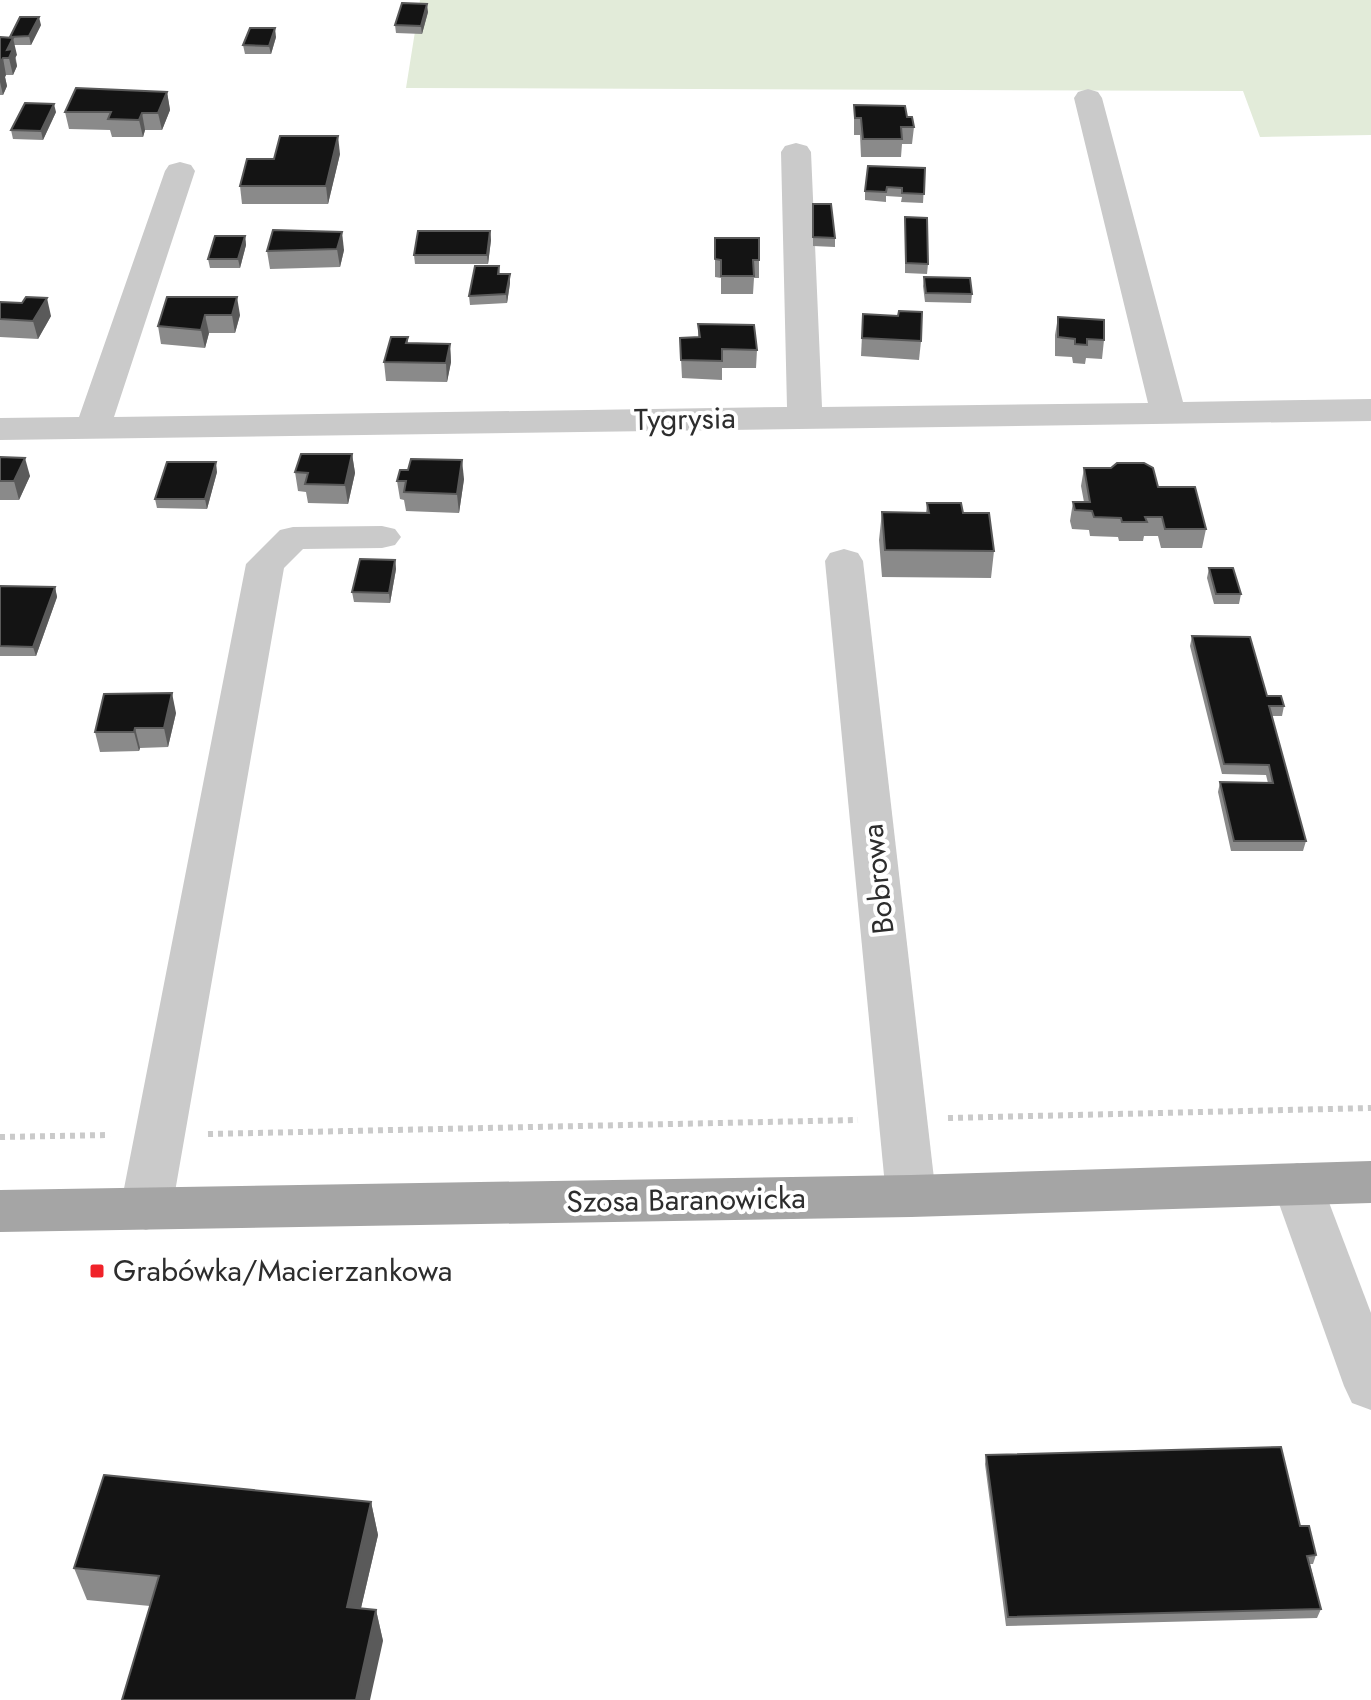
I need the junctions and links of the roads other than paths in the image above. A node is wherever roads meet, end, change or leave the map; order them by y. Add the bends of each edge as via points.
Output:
1 (1088, 98) dead end
2 (796, 152) dead end
3 (180, 171) dead end
4 (1371, 410) edge
5 (1168, 412) junction
6 (805, 417) junction
7 (93, 428) junction
8 (0, 429) edge
9 (382, 537) dead end
10 (844, 561) dead end
11 (1371, 1182) edge
12 (1297, 1184) junction
13 (911, 1196) junction
14 (146, 1209) junction
15 (0, 1211) edge
16 (1371, 1386) edge

1 - 5 street
2 - 6 street
3 - 7 street
4 - 5 street, Tygrysia
5 - 6 street, Tygrysia
6 - 7 street, Tygrysia
7 - 8 street, Tygrysia
9 - 14 street via 293,538 265,564
10 - 13 street, Bobrowa
11 - 12 main road, Szosa Baranowicka
12 - 13 main road, Szosa Baranowicka
12 - 16 street
13 - 14 main road, Szosa Baranowicka
14 - 15 main road, Szosa Baranowicka

